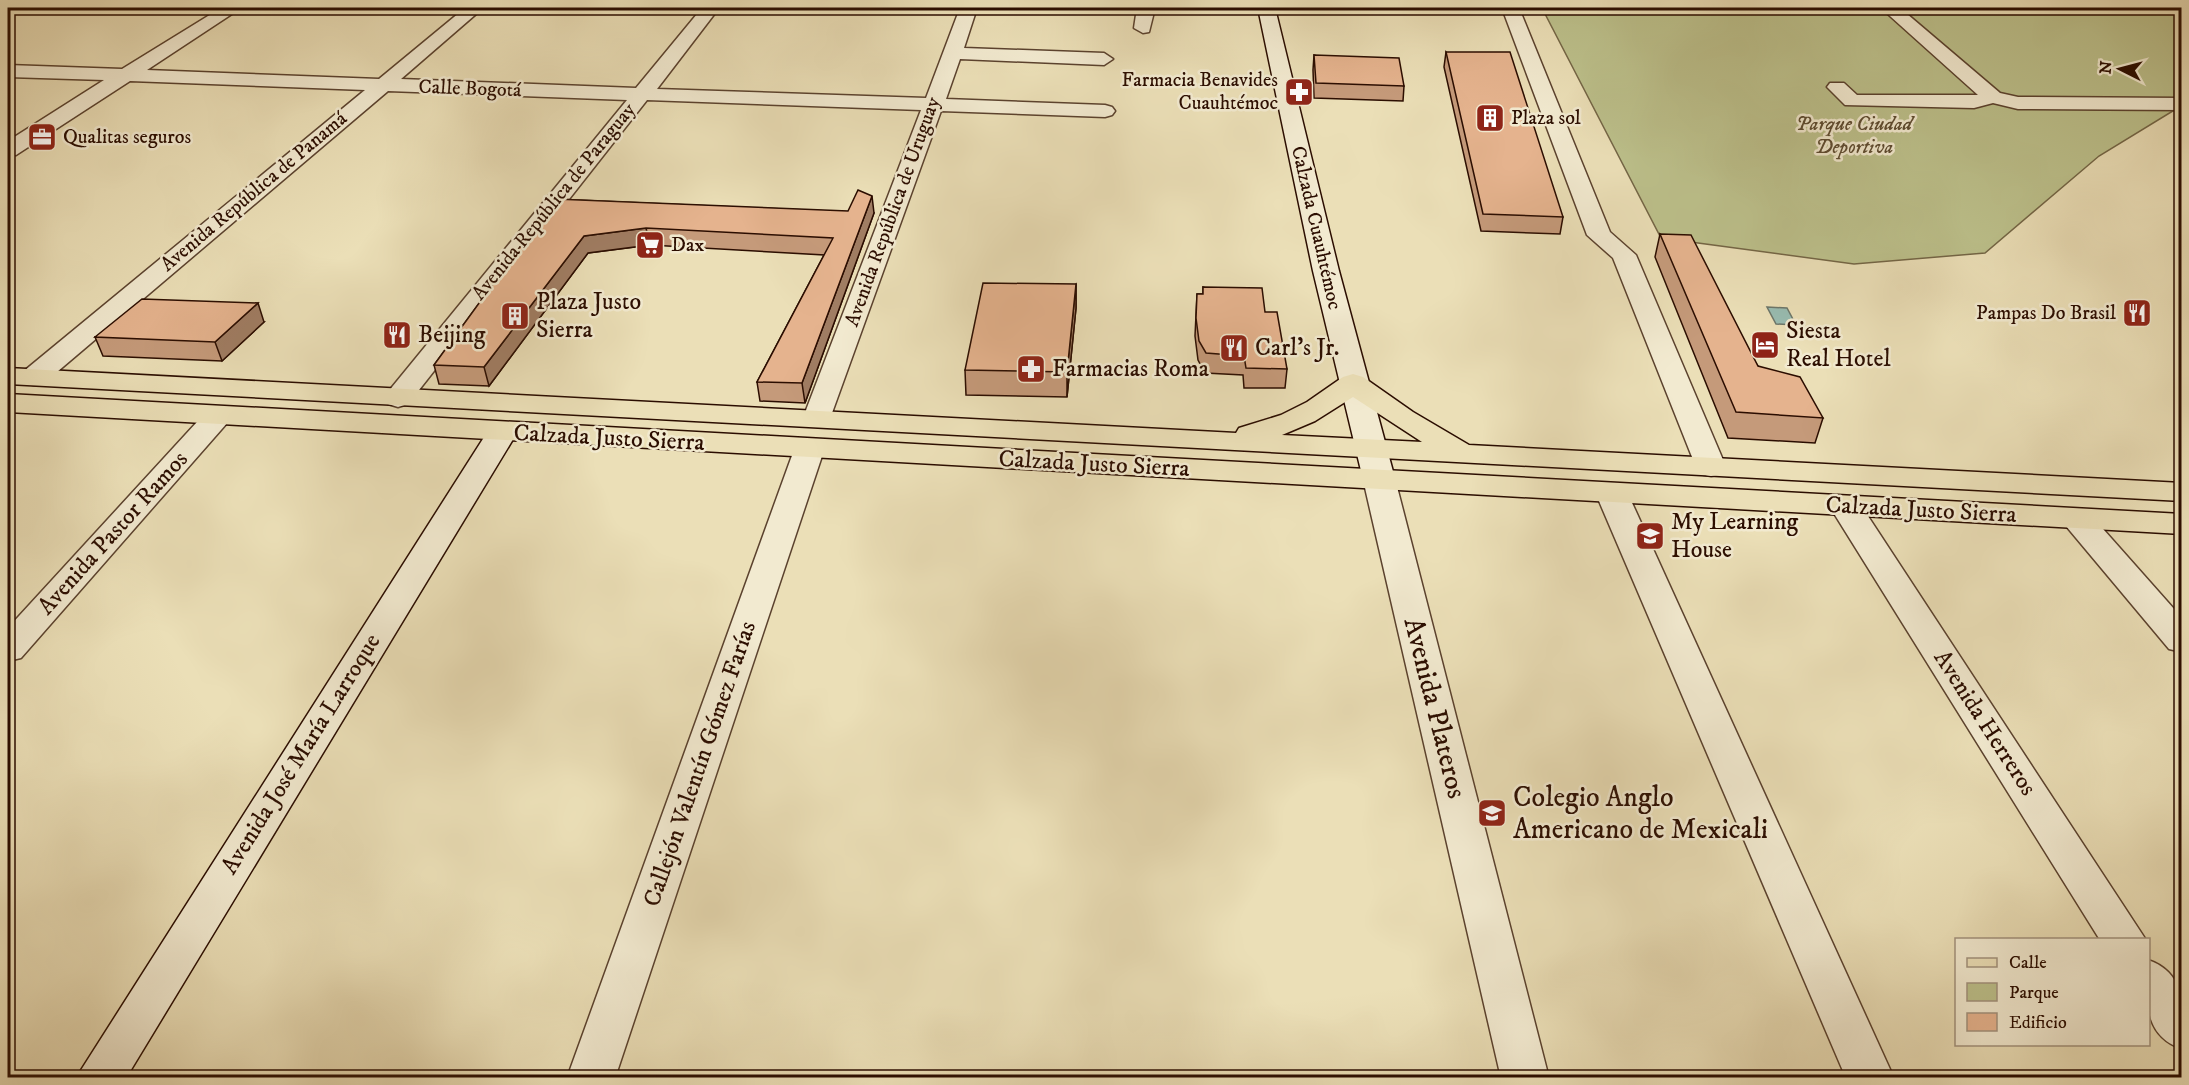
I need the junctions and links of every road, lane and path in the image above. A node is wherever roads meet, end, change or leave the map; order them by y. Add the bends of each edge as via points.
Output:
1 (232, 8) edge
2 (474, 8) edge
3 (711, 8) edge
4 (969, 8) edge
5 (1146, 8) edge
6 (1266, 8) edge
7 (1510, 8) edge
8 (1890, 8) edge
9 (1143, 28) dead end
10 (952, 53) junction
11 (1104, 59) dead end
12 (8, 71) edge
13 (123, 76) junction
14 (382, 86) junction
15 (1837, 87) dead end
16 (638, 95) junction
17 (1993, 97) junction
18 (2181, 104) edge
19 (932, 106) junction
20 (1105, 111) dead end
21 (8, 150) edge
22 (16, 379) edge
23 (1353, 383) junction
24 (398, 398) junction
25 (8, 403) edge
26 (218, 416) junction
27 (502, 431) junction
28 (814, 434) junction
29 (1209, 441) junction
30 (1468, 454) junction
31 (1374, 464) junction
32 (1711, 467) junction
33 (2181, 492) edge
34 (1612, 494) junction
35 (1846, 507) junction
36 (2077, 519) junction
37 (2181, 524) edge
38 (2181, 641) edge
39 (8, 650) edge
40 (2123, 938) edge
41 (2150, 981) edge
42 (2181, 1029) edge
43 (100, 1077) edge
44 (591, 1077) edge
45 (1526, 1077) edge
46 (1870, 1077) edge

1 - 13 street
2 - 14 street, Avenida República de Panamá
3 - 16 street, Avenida República de Paraguay
4 - 10 street, Avenida República de Uruguay
5 - 9 street
6 - 23 street, Calzada Cuauhtémoc
7 - 32 street via 1599,235 1624,255
8 - 17 street
10 - 11 street
10 - 19 street, Avenida República de Uruguay
12 - 13 street, Calle Bogotá
13 - 14 street, Calle Bogotá
13 - 21 street
14 - 16 street, Calle Bogotá
14 - 22 street, Avenida República de Panamá
15 - 17 street via 1852,101 1974,102
16 - 19 street, Calle Bogotá
16 - 24 street, Avenida República de Paraguay
17 - 18 street via 2018,103
19 - 20 street, Calle Bogotá
19 - 28 street, Avenida República de Uruguay
22 - 24 main road, Calzada Justo Sierra
23 - 29 main road via 1326,404 1288,424
23 - 30 main road via 1383,408
23 - 31 street, Calzada Cuauhtémoc
24 - 28 main road, Calzada Justo Sierra
25 - 26 main road, Calzada Justo Sierra
26 - 27 main road, Calzada Justo Sierra
26 - 39 street, Avenida Pastor Ramos
27 - 28 main road, Calzada Justo Sierra via 646,440
27 - 43 street, Avenida José María Larroque
28 - 29 main road, Calzada Justo Sierra
28 - 31 main road, Calzada Justo Sierra
28 - 44 street, Callejón Valentín Gómez Farías
29 - 31 main road, Calzada Justo Sierra
30 - 31 main road, Calzada Justo Sierra
30 - 32 main road, Calzada Justo Sierra
31 - 34 main road, Calzada Justo Sierra
31 - 45 street, Avenida Plateros
32 - 33 main road, Calzada Justo Sierra
34 - 35 main road, Calzada Justo Sierra
34 - 46 street
35 - 36 main road, Calzada Justo Sierra
35 - 40 street, Avenida Herreros
36 - 37 main road, Calzada Justo Sierra
36 - 38 street
41 - 42 street

